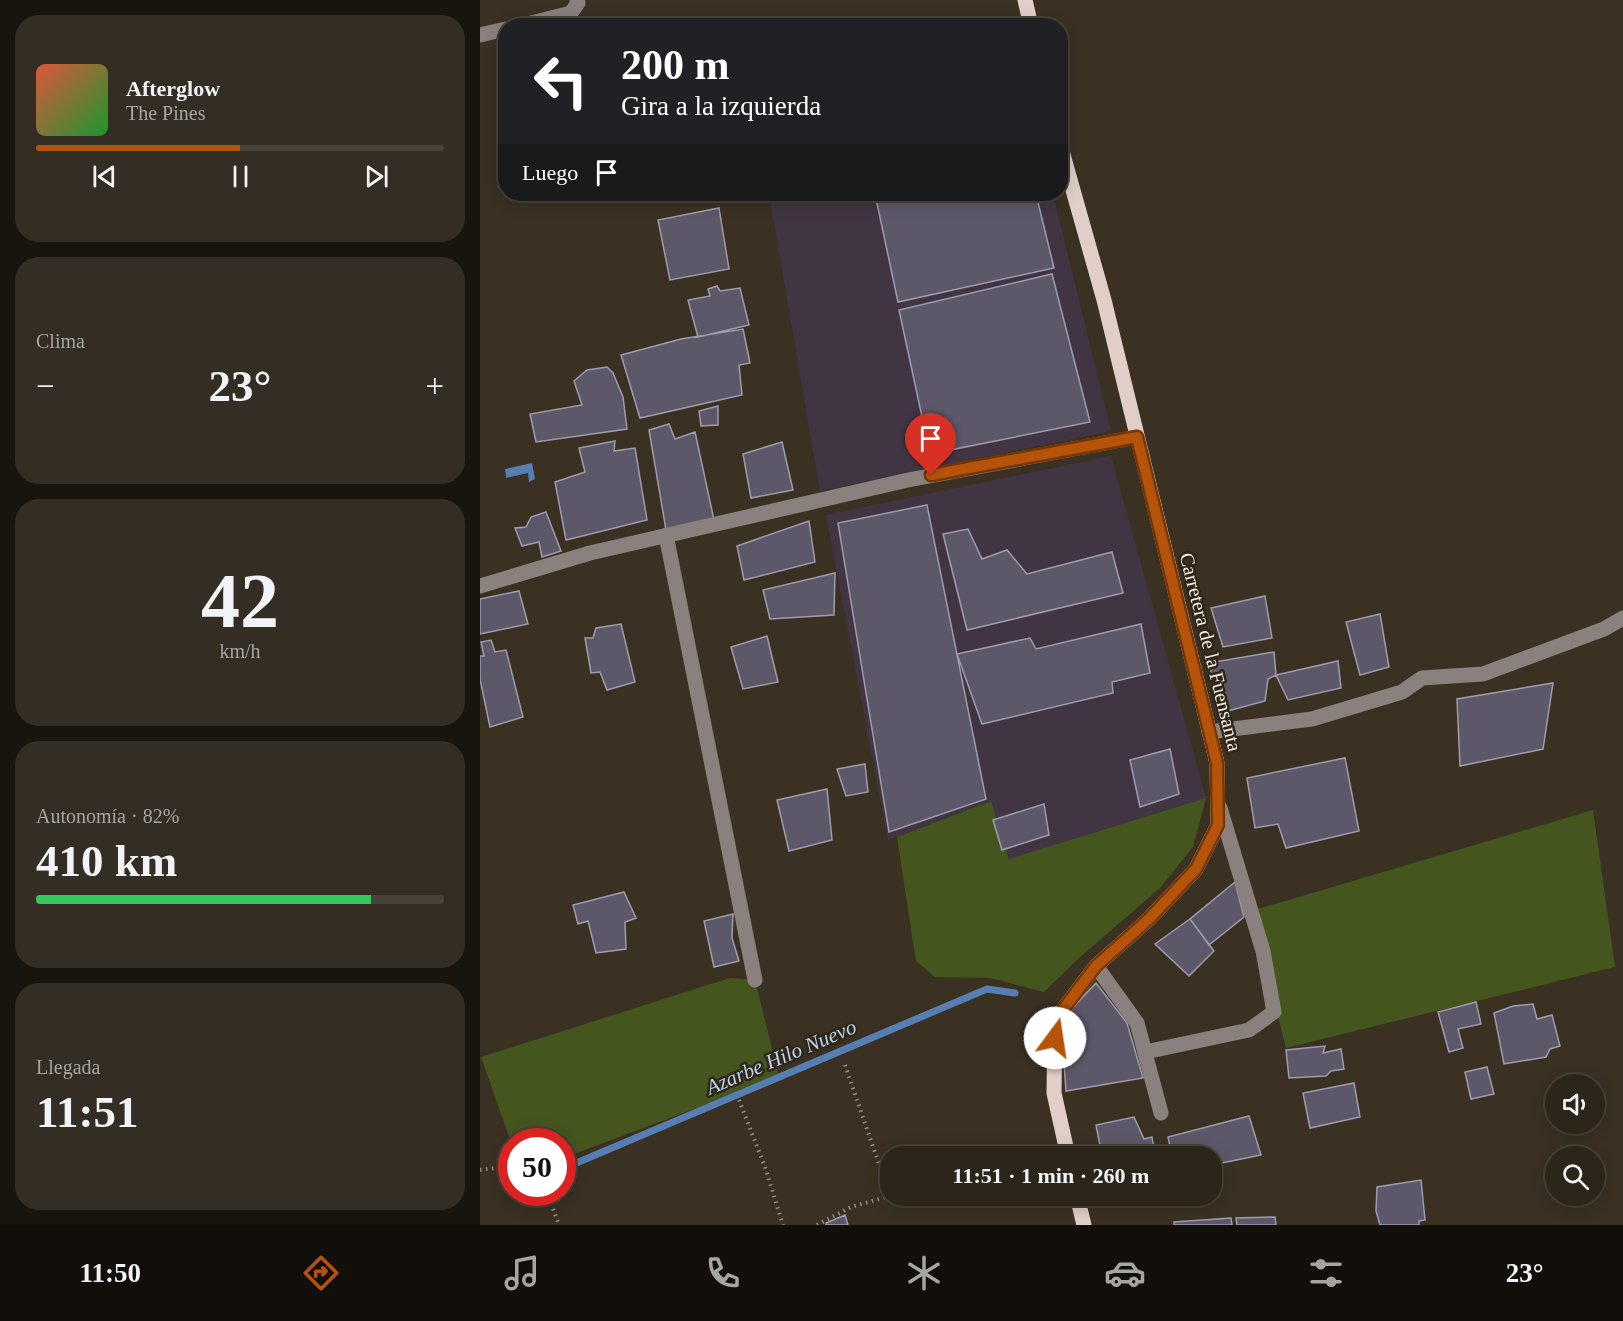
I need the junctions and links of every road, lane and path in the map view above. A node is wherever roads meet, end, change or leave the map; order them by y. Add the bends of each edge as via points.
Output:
1 (577, 0) edge
2 (1025, 0) edge
3 (549, 18) edge
4 (1029, 18) edge
5 (498, 31) edge
6 (480, 35) edge
7 (1068, 172) edge
8 (1137, 437) junction
9 (666, 535) junction
10 (480, 586) edge
11 (1623, 618) edge
12 (1209, 732) junction
13 (1218, 802) junction
14 (1096, 966) junction
15 (755, 980) dead end
16 (1145, 1052) junction
17 (845, 1065) dead end
18 (739, 1100) dead end
19 (1161, 1113) dead end
20 (1066, 1146) edge
21 (880, 1167) edge
22 (498, 1168) edge
23 (480, 1170) edge
24 (880, 1199) edge
25 (553, 1206) edge
26 (1079, 1206) edge
27 (560, 1225) edge
28 (783, 1225) edge
29 (817, 1225) edge
30 (1084, 1225) edge

1 - 3 street via 571,12
2 - 4 main road
5 - 6 street
7 - 8 main road, Carretera de la Fuensanta
8 - 9 street via 908,480
8 - 12 main road, Carretera de la Fuensanta
9 - 10 street via 590,552
9 - 15 street
11 - 12 street via 1604,629 1483,674 1422,678 1402,692 1312,719
12 - 13 main road, Carretera de la Fuensanta via 1217,763
13 - 14 main road, Carretera de la Fuensanta via 1218,825 1196,869 1149,919
13 - 16 street via 1263,951 1274,1012 1249,1030
14 - 16 street via 1137,1023
14 - 20 main road, Carretera de la Fuensanta via 1055,1020 1054,1093
16 - 19 street
17 - 21 path
18 - 28 path
22 - 23 path
24 - 29 path via 851,1207
25 - 27 path
26 - 30 main road

